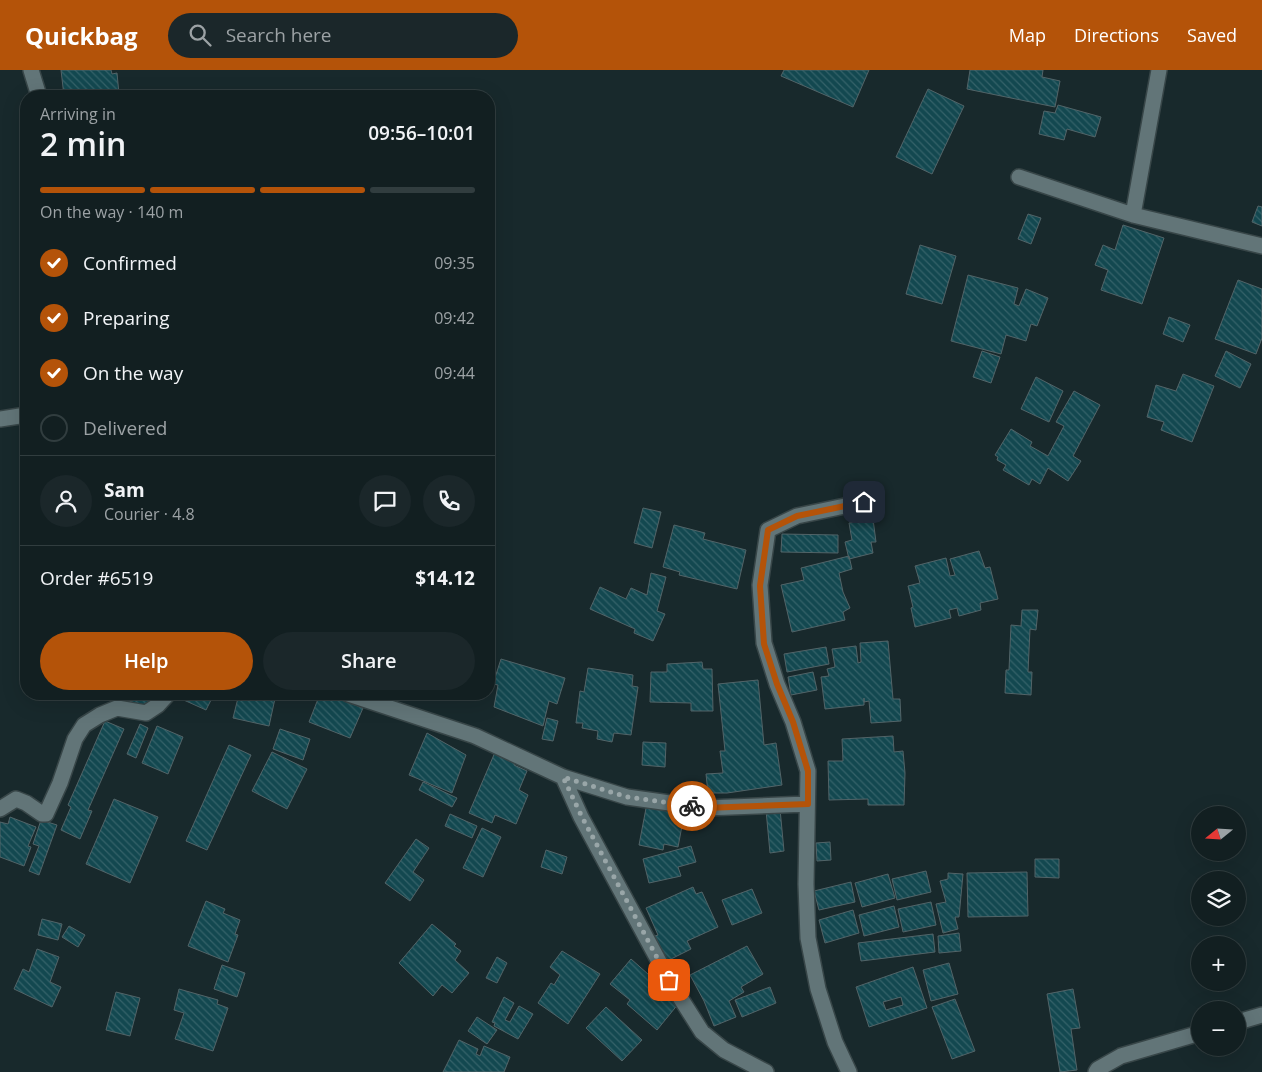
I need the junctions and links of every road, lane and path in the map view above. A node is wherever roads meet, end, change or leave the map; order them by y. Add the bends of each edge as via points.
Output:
1 (32, 70) edge
2 (1159, 70) edge
3 (37, 90) edge
4 (1019, 177) dead end
5 (1133, 215) junction
6 (1262, 246) edge
7 (20, 416) edge
8 (0, 419) edge
9 (864, 502) dead end
10 (163, 700) edge
11 (366, 700) edge
12 (563, 777) junction
13 (808, 804) junction
14 (0, 809) edge
15 (1262, 1015) edge
16 (1246, 1020) edge
17 (1191, 1036) edge
18 (766, 1072) edge
19 (849, 1072) edge
20 (1096, 1072) edge

1 - 3 street
2 - 5 street
4 - 5 street
5 - 6 street
7 - 8 street
9 - 13 street via 797,516 768,530 760,586 764,644 808,771
10 - 14 street via 146,713 117,708 84,725 75,739 46,814 16,799
11 - 12 street via 475,736
12 - 13 street via 627,797 705,808
12 - 18 street via 669,980 702,1032 724,1050
13 - 19 street via 808,938 818,989 835,1042
15 - 16 street
17 - 20 street via 1121,1056

